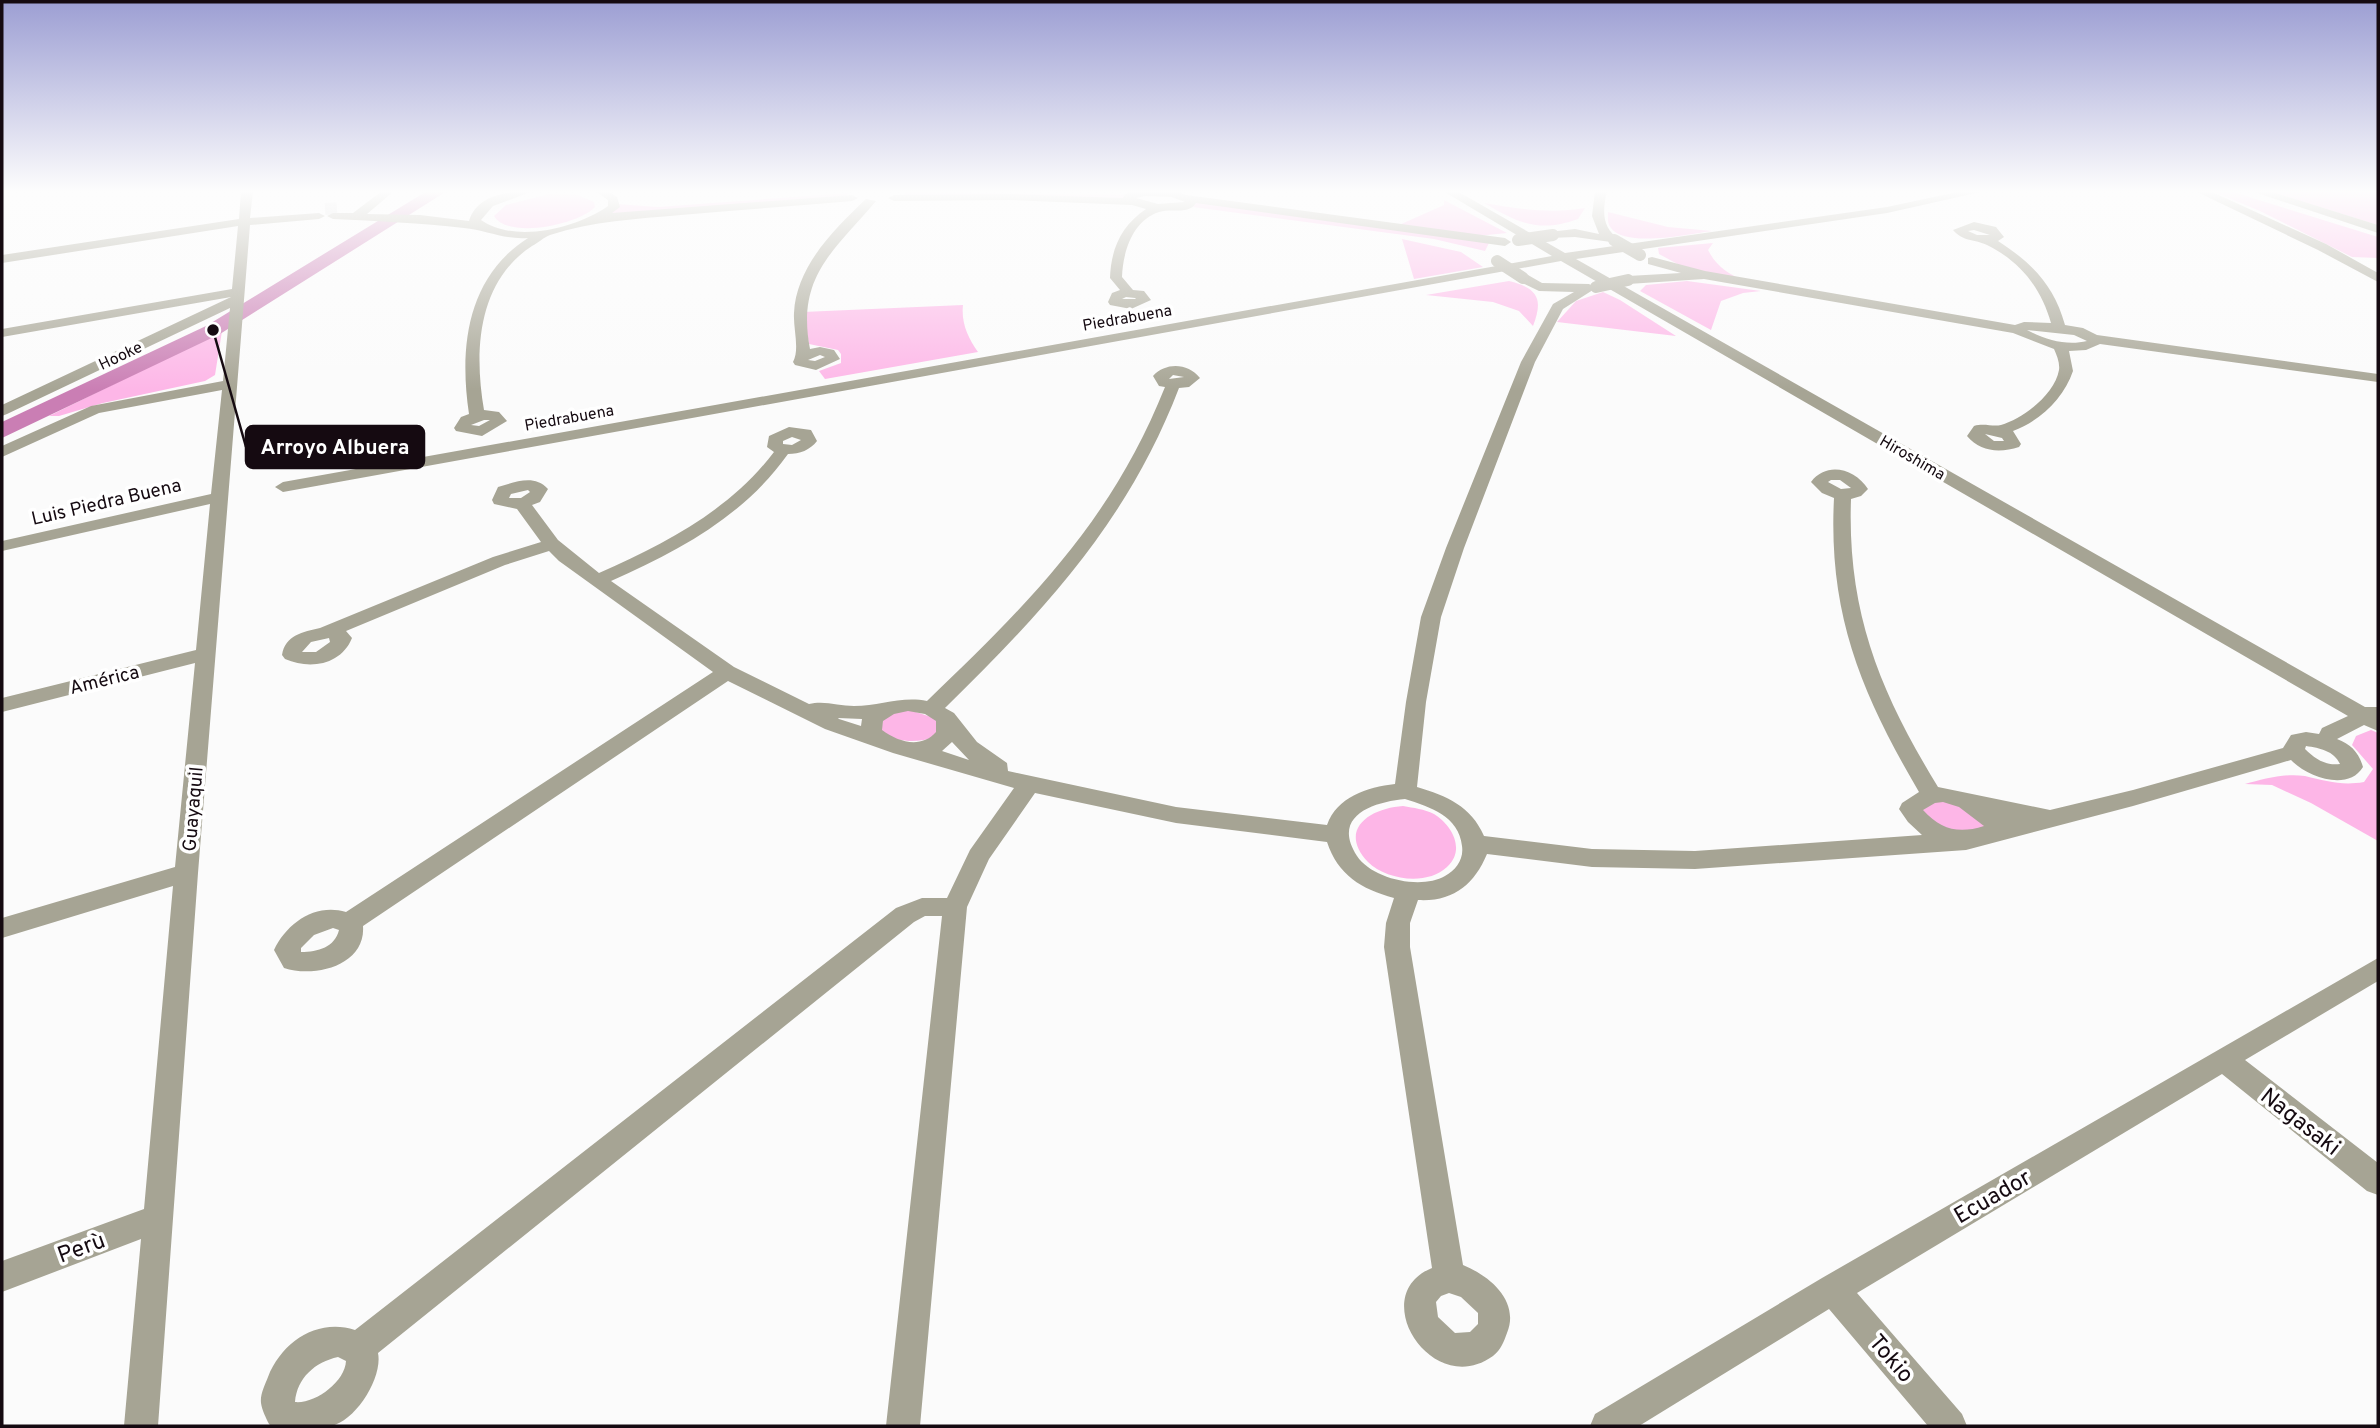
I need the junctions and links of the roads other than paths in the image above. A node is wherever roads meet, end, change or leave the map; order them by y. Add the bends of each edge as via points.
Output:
1 (241, 258) edge
2 (511, 258) edge
3 (820, 258) edge
4 (1118, 258) edge
5 (1492, 258) edge
6 (1560, 258) edge
7 (1565, 258) edge
8 (1646, 258) joint
9 (2014, 258) edge
10 (2341, 258) edge
11 (1703, 275) junction
12 (1635, 278) junction
13 (2378, 278) edge
14 (1539, 287) junction
15 (1592, 288) junction
16 (1129, 293) dead end
17 (1558, 307) junction
18 (237, 309) junction
19 (2059, 328) junction
20 (2017, 330) junction
21 (2, 333) edge
22 (2094, 339) junction
23 (2059, 345) junction
24 (804, 355) dead end
25 (2378, 378) edge
26 (229, 384) junction
27 (1173, 385) dead end
28 (2, 411) edge
29 (477, 416) dead end
30 (1998, 431) dead end
31 (784, 449) dead end
32 (2, 452) edge
33 (283, 486) dead end
34 (1843, 495) dead end
35 (220, 497) junction
36 (522, 503) dead end
37 (552, 544) junction
38 (2, 546) edge
39 (599, 580) junction
40 (327, 632) dead end
41 (206, 654) junction
42 (727, 673) junction
43 (2, 705) edge
44 (801, 708) junction
45 (887, 709) junction
46 (939, 714) junction
47 (2374, 716) edge
48 (877, 738) junction
49 (2325, 742) junction
50 (914, 750) junction
51 (2294, 752) junction
52 (1030, 783) junction
53 (1405, 791) junction
54 (1931, 794) junction
55 (1971, 800) junction
56 (1910, 809) junction
57 (2055, 817) junction
58 (1993, 832) junction
59 (1337, 834) junction
60 (1966, 841) junction
61 (1477, 844) junction
62 (1899, 846) junction
63 (186, 873) junction
64 (1408, 891) junction
65 (955, 907) junction
66 (349, 923) dead end
67 (2, 928) edge
68 (2378, 968) edge
69 (2224, 1060) junction
70 (2378, 1181) edge
71 (160, 1217) junction
72 (2, 1276) edge
73 (1449, 1277) dead end
74 (1833, 1289) junction
75 (358, 1348) dead end
76 (141, 1426) edge
77 (903, 1426) edge
78 (1607, 1426) edge
79 (1950, 1426) edge

1 - 18 street, Guayaquil
2 - 29 street via 491,284 473,323 471,385
3 - 24 street via 800,304
4 - 16 street via 1116,278
5 - 14 street, bridge
6 - 33 street, Piedrabuena
7 - 47 street, Hiroshima
8 - 11 street
8 - 12 street via 1649,271
9 - 19 street via 2052,298
10 - 13 street
11 - 12 street
11 - 20 street
12 - 15 street, bridge
14 - 15 street
14 - 17 street
15 - 17 street
17 - 53 street via 1502,423 1432,617
18 - 21 street
18 - 26 street, Guayaquil
18 - 28 street, Hooke
19 - 20 street via 2024,326
19 - 22 street
20 - 23 street via 2026,337
22 - 23 street via 2089,346
22 - 25 street
23 - 30 street via 2066,373 2033,415
26 - 32 street via 78,415
26 - 35 street, Guayaquil
27 - 46 street via 1138,469 1068,569
31 - 39 street via 736,505 699,531
34 - 54 street via 1839,531 1843,587 1856,644 1895,736
35 - 38 street, Luis Piedra Buena
35 - 41 street, Guayaquil
36 - 37 street
37 - 39 street
37 - 40 street via 488,565
39 - 42 street
41 - 43 street, América
41 - 63 street, Guayaquil
42 - 44 street
42 - 66 street
44 - 45 street via 854,713
44 - 48 street via 832,724
45 - 46 street via 908,704
45 - 48 street via 873,718 871,732
46 - 50 street via 947,734 935,746
46 - 52 street via 984,761
47 - 49 street via 2330,733
48 - 50 street
49 - 51 street via 2299,740 2292,747
49 - 51 street via 2349,757 2350,770 2326,771
50 - 52 street
51 - 57 street
52 - 59 street via 1187,817
52 - 65 street via 987,839 969,869
53 - 59 street via 1375,794 1350,806
53 - 61 street via 1426,795 1461,814
54 - 55 street
54 - 56 street
55 - 57 street
55 - 58 street via 1996,825
56 - 60 street via 1932,832
56 - 62 street
57 - 58 street
58 - 60 street
59 - 64 street via 1345,857 1365,878
60 - 62 street
61 - 62 street via 1592,858 1695,860
61 - 64 street via 1474,860 1458,879 1431,890
63 - 67 street
63 - 71 street, Guayaquil
64 - 73 street via 1398,923 1397,947
65 - 75 street via 922,907 905,915
65 - 77 street
68 - 69 street, Ecuador
69 - 70 street, Nagasaki
69 - 74 street, Ecuador
71 - 72 street, Perù
71 - 76 street, Guayaquil
74 - 78 street, Ecuador
74 - 79 street, Tokio

